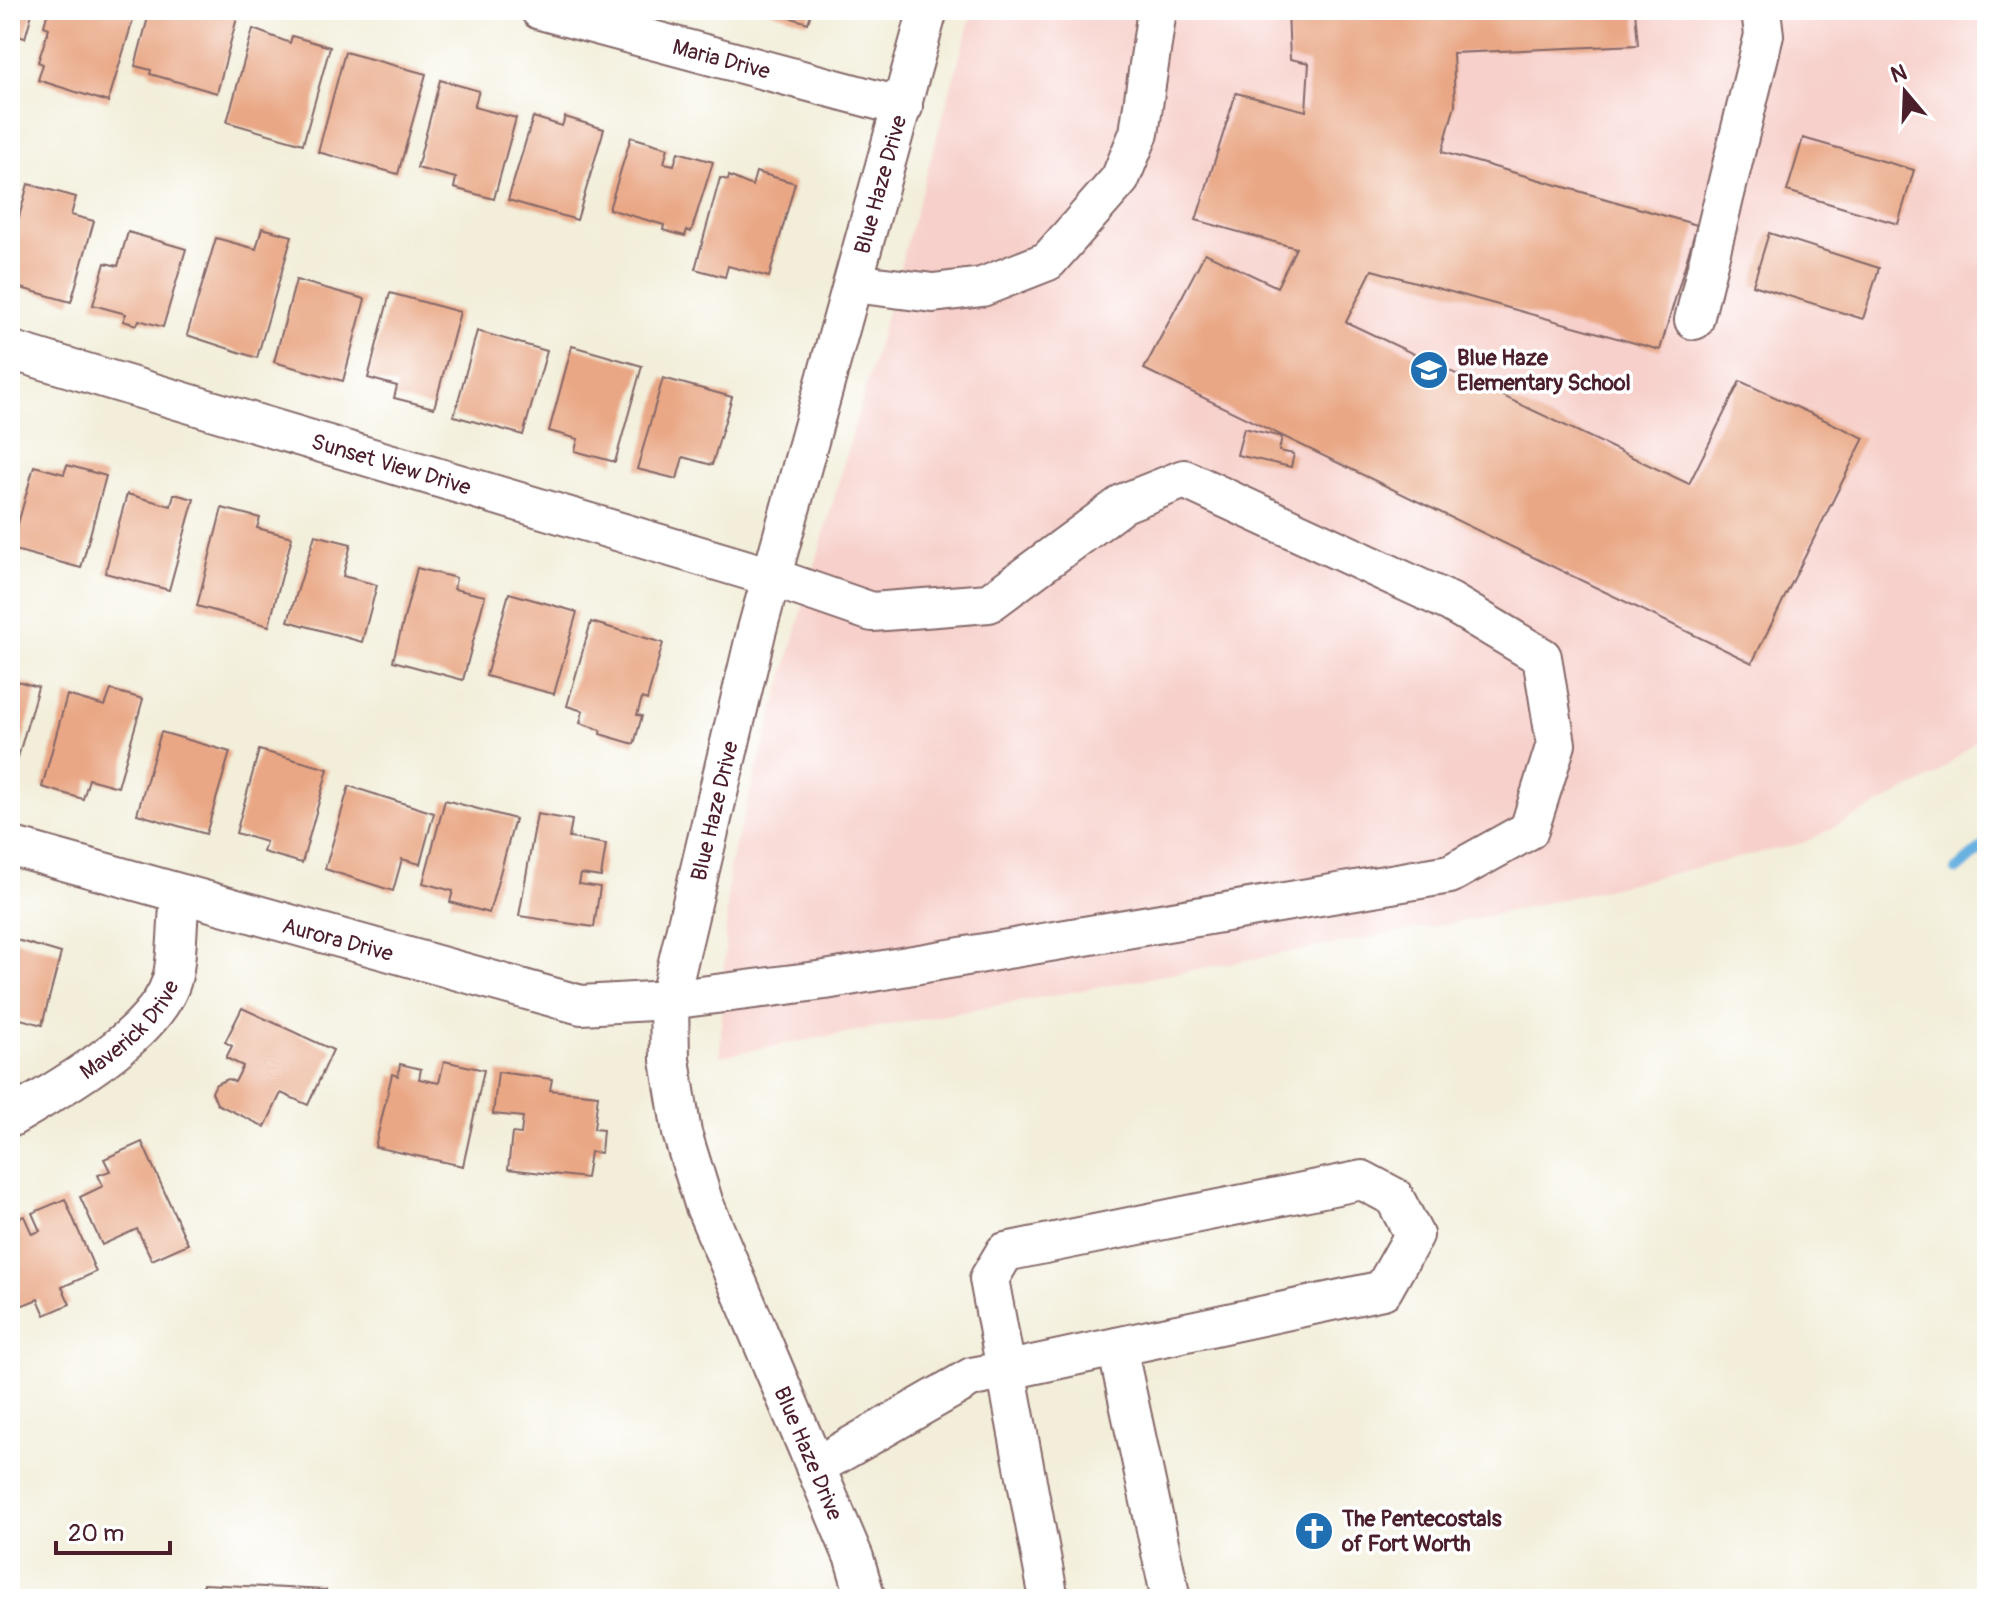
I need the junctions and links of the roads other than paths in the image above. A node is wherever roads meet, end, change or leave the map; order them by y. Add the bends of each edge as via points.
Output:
1 (540, 10) edge
2 (928, 10) edge
3 (1157, 10) edge
4 (1761, 10) edge
5 (903, 107) junction
6 (853, 283) junction
7 (1694, 320) dead end
8 (10, 350) edge
9 (771, 577) junction
10 (10, 846) edge
11 (180, 896) junction
12 (669, 1000) junction
13 (10, 1118) edge
14 (1117, 1347) junction
15 (1004, 1371) junction
16 (815, 1467) junction
17 (866, 1599) edge
18 (1049, 1599) edge
19 (1171, 1599) edge

1 - 5 street, Maria Drive
2 - 5 street, Blue Haze Drive
3 - 6 street via 1139,133 1120,179 1048,261 982,287 933,293
4 - 7 street via 1764,35
5 - 6 street, Blue Haze Drive
6 - 9 street, Blue Haze Drive
8 - 9 street, Sunset View Drive
9 - 12 street, Blue Haze Drive
9 - 12 street, Sunset View Drive via 872,612 989,603 1124,503 1184,479 1450,602 1542,657 1556,744 1529,830 1450,874 825,980
10 - 11 street, Aurora Drive
11 - 12 street, Aurora Drive via 581,1005
11 - 13 street, Maverick Drive via 173,978 148,1019 80,1076
12 - 16 street, Blue Haze Drive via 670,1060 682,1133 704,1204
14 - 15 street
14 - 15 street via 1383,1290 1414,1235 1394,1197 1362,1180 1005,1252 989,1279
14 - 19 street
15 - 16 street via 972,1377
15 - 18 street
16 - 17 street, Blue Haze Drive

